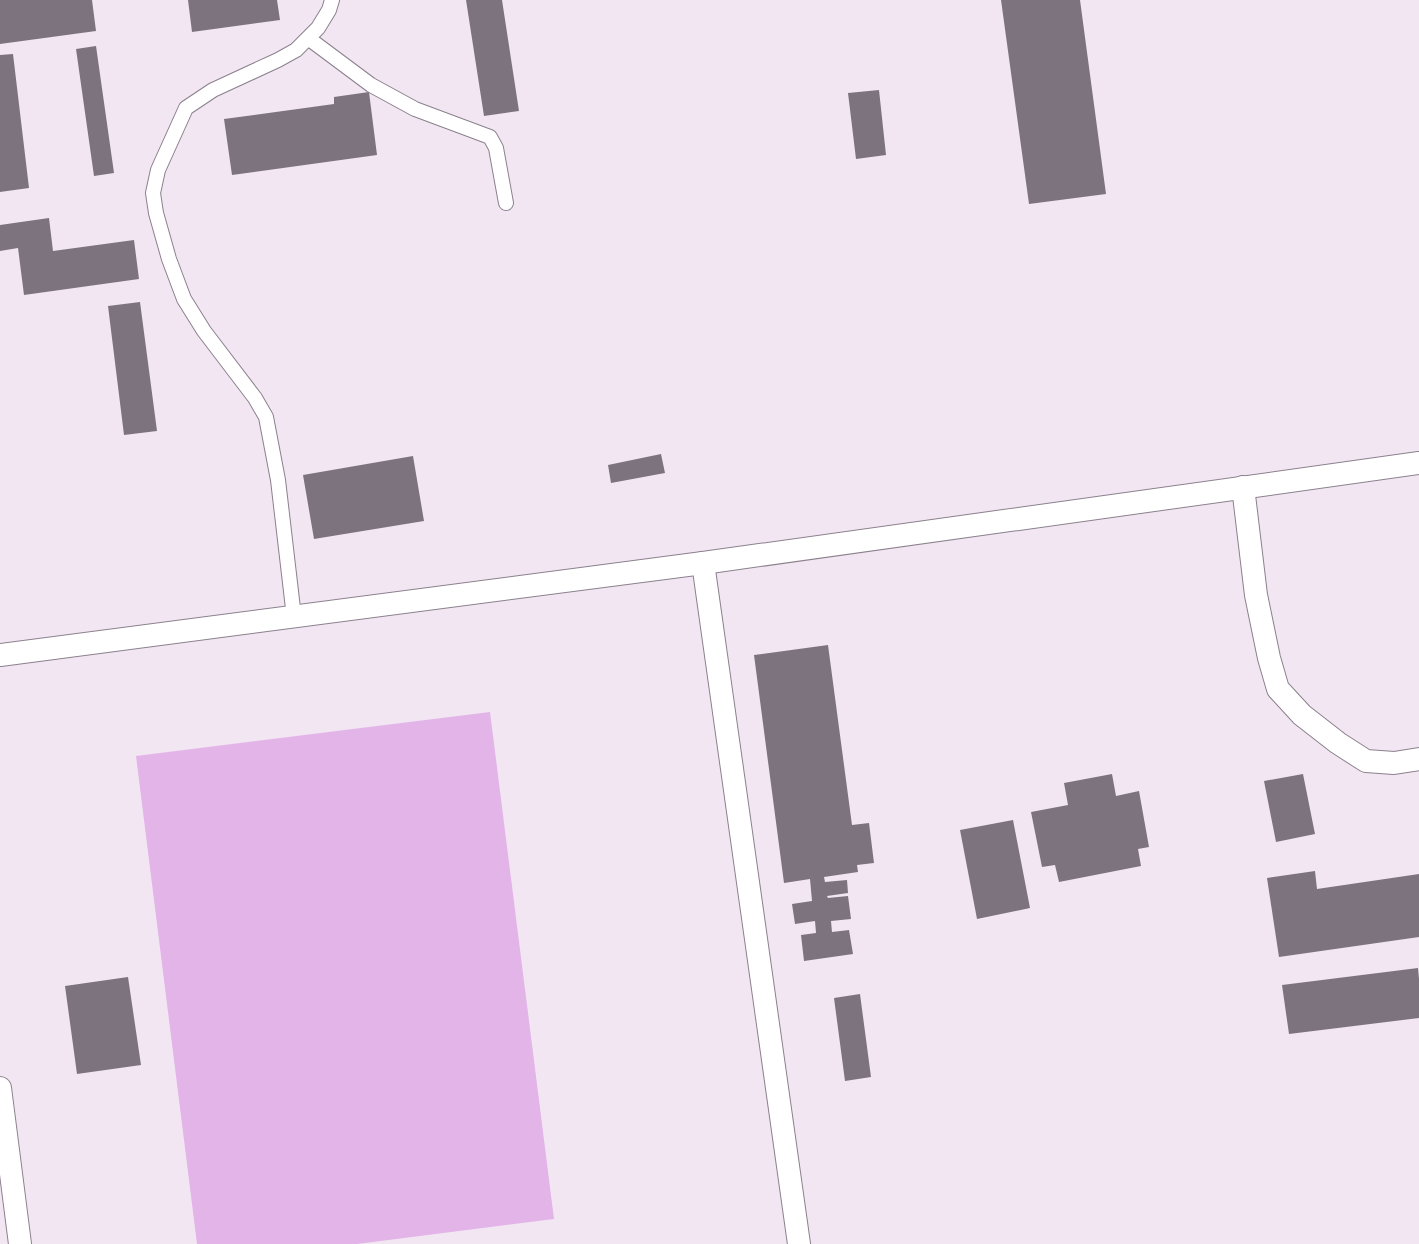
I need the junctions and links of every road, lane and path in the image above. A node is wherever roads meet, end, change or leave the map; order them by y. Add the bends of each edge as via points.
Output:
1 (332, 0) edge
2 (308, 38) junction
3 (506, 203) dead end
4 (1419, 463) edge
5 (1244, 487) junction
6 (703, 563) junction
7 (294, 617) junction
8 (0, 655) edge
9 (1419, 760) edge
10 (0, 1088) edge
11 (20, 1244) edge
12 (799, 1244) edge

1 - 2 lane via 318,28
2 - 3 lane via 371,85 415,109 490,136 496,148
2 - 7 lane via 296,50 213,90 186,108 158,170 153,193 169,259 184,299 266,417 278,480
4 - 5 street
5 - 6 street
5 - 9 street via 1256,595 1278,689 1302,715 1338,743 1366,760 1394,763
6 - 7 street
6 - 12 street
7 - 8 street
10 - 11 street

